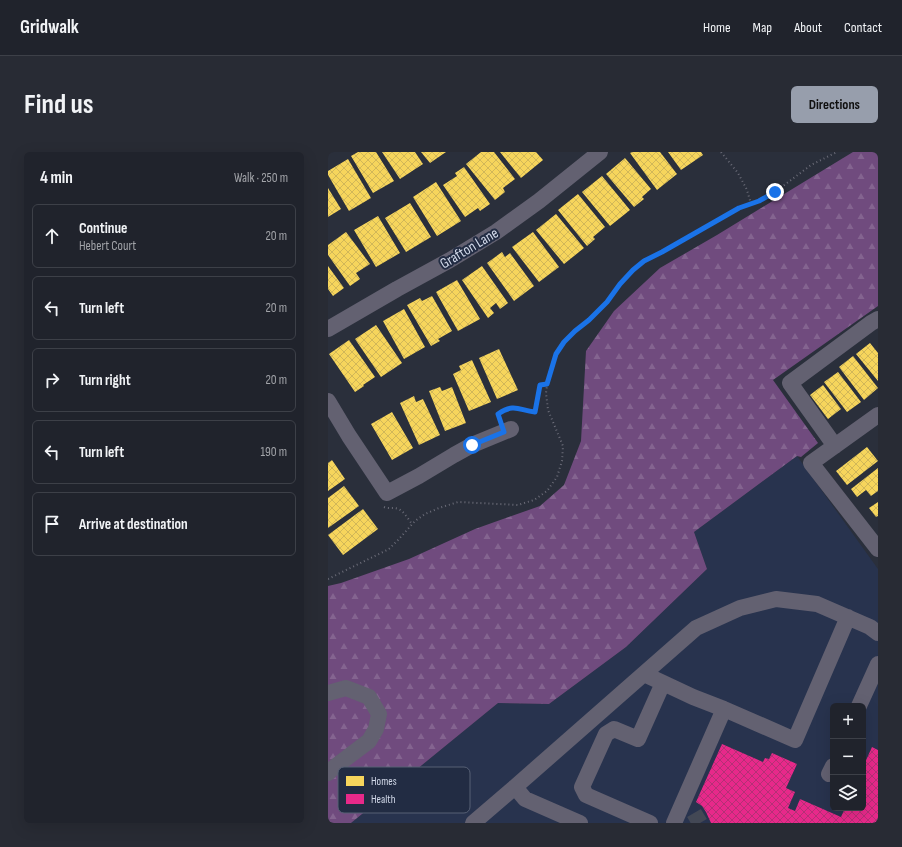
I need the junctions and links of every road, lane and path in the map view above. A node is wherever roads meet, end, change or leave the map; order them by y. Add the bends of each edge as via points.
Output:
1 (600, 152) edge
2 (721, 152) edge
3 (837, 152) edge
4 (751, 204) junction
5 (878, 319) edge
6 (328, 329) edge
7 (547, 384) junction
8 (328, 401) edge
9 (877, 418) edge
10 (507, 430) joint
11 (835, 446) junction
12 (387, 493) junction
13 (412, 524) junction
14 (878, 549) edge
15 (328, 579) edge
16 (848, 617) junction
17 (878, 633) edge
18 (878, 664) edge
19 (644, 674) junction
20 (663, 683) junction
21 (328, 693) edge
22 (860, 703) edge
23 (724, 709) junction
24 (328, 773) edge
25 (515, 788) junction
26 (642, 821) edge
27 (473, 823) edge
28 (580, 823) edge
29 (674, 823) edge

1 - 6 street, Grafton Lane via 496,232
2 - 4 path via 738,173
3 - 4 path via 811,165 775,192
4 - 7 path via 739,208 644,261 633,270 607,302 564,342 556,354
5 - 11 street via 790,383
7 - 10 path via 540,385 535,412 512,407 498,414
7 - 13 path via 548,410 563,446 557,477 547,491 534,500 518,505 458,502 425,514
8 - 12 street
9 - 11 street
10 - 12 street via 472,445
11 - 14 street via 811,463
12 - 13 path via 384,507 400,510
13 - 15 path via 389,548
16 - 17 street
16 - 19 street via 817,604 776,599 740,608 696,628
16 - 23 street via 795,740
18 - 22 street
19 - 20 street
19 - 25 street
20 - 23 street
20 - 26 street via 638,739 614,729 606,734 582,788 586,795
21 - 24 street via 346,688 369,697 379,714 376,729 369,741
23 - 29 street via 688,809
25 - 27 street
25 - 28 street via 525,799

